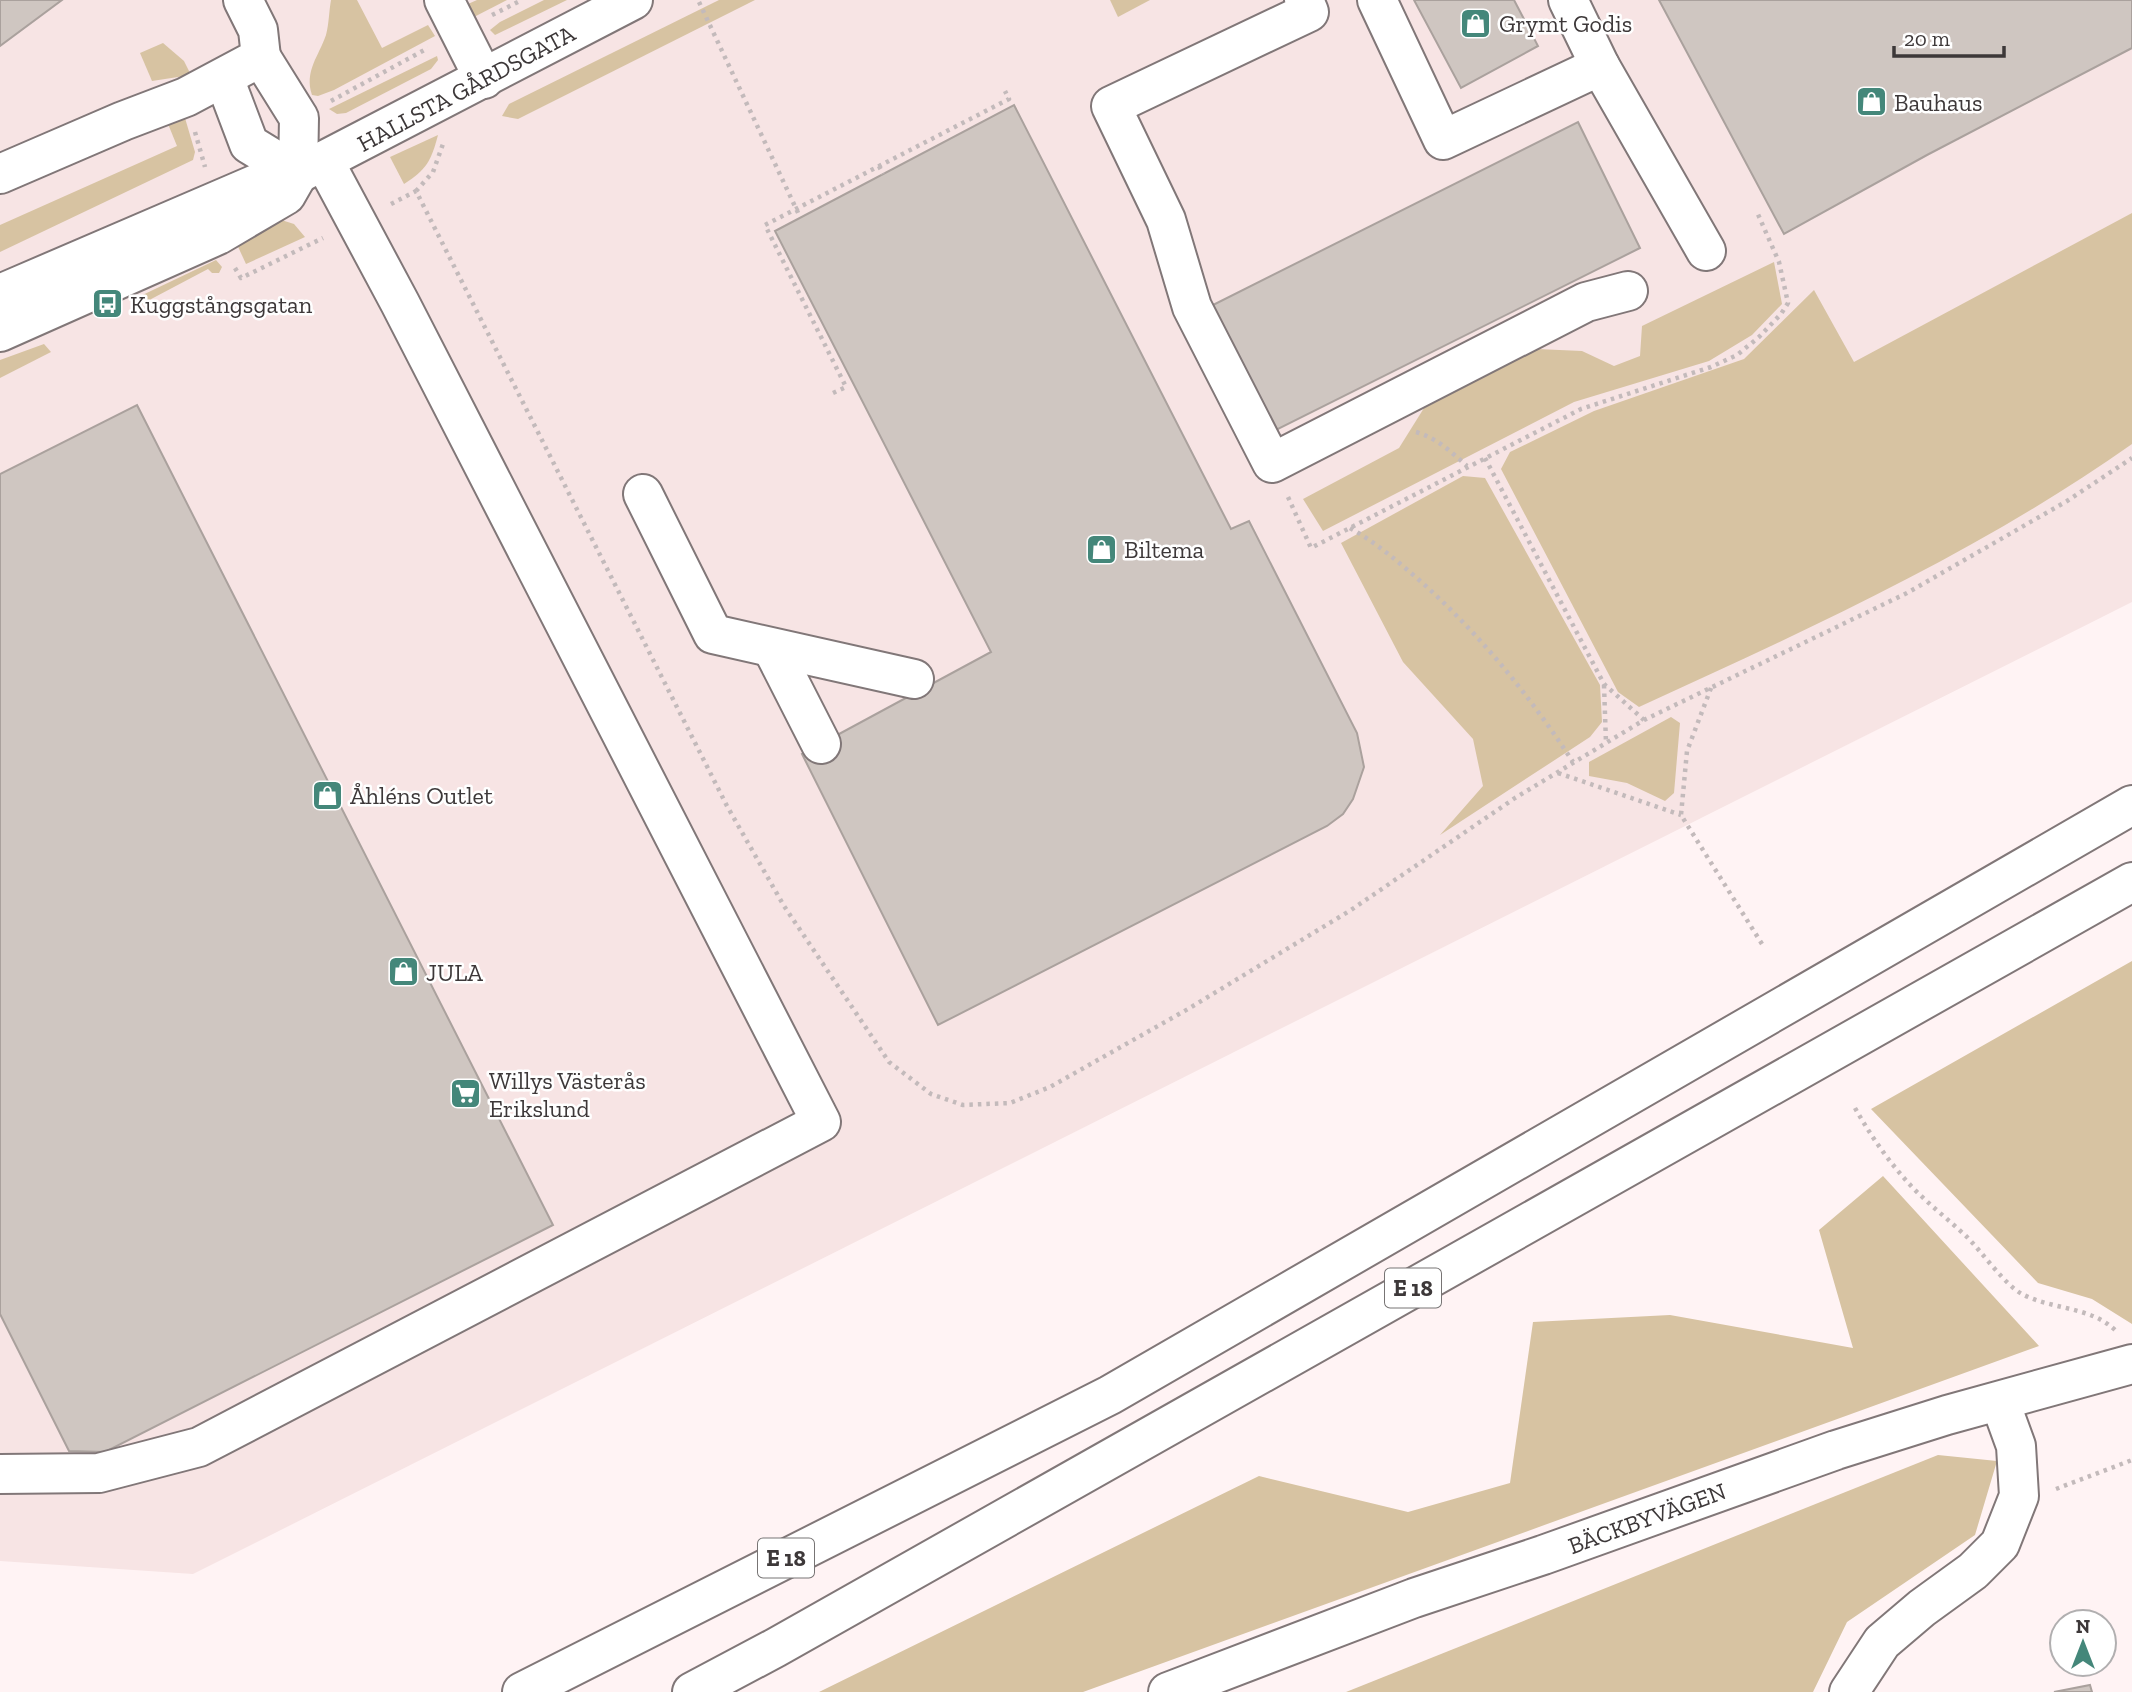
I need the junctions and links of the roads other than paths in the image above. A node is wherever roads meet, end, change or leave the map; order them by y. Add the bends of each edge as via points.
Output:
1 (444, 0) edge
2 (634, 0) edge
3 (1304, 0) edge
4 (1377, 0) edge
5 (1568, 0) edge
6 (259, 22) edge
7 (1600, 66) junction
8 (224, 78) junction
9 (484, 79) junction
10 (311, 168) junction
11 (0, 174) edge
12 (1706, 251) dead end
13 (1628, 291) dead end
14 (0, 294) edge
15 (0, 332) edge
16 (643, 494) dead end
17 (772, 648) junction
18 (914, 679) dead end
19 (821, 744) dead end
20 (2132, 805) edge
21 (2132, 882) edge
22 (2130, 1365) edge
23 (2000, 1402) junction
24 (0, 1474) edge
25 (522, 1692) edge
26 (692, 1692) edge
27 (1168, 1692) edge
28 (1850, 1692) edge

1 - 9 main road
2 - 9 main road, HALLSTA GÅRDSGATA
3 - 13 main road via 1310,12 1111,106 1166,220 1192,307 1272,463 1586,302
4 - 7 main road via 1443,140
5 - 7 main road
6 - 8 main road
6 - 10 main road via 299,118
7 - 12 main road
8 - 10 main road via 250,144
8 - 11 main road
9 - 10 main road, HALLSTA GÅRDSGATA
10 - 14 main road, HALLSTA GÅRDSGATA via 270,178
10 - 15 main road, HALLSTA GÅRDSGATA via 286,195 218,235
10 - 24 main road via 395,292 821,1122 199,1447 99,1473
16 - 17 main road via 713,634
17 - 18 main road
17 - 19 main road
20 - 25 main road, E 18 via 1110,1395
21 - 26 main road, E 18
22 - 23 main road, BÄCKBYVÄGEN
23 - 27 main road, BÄCKBYVÄGEN via 1836,1450 1415,1598
23 - 28 main road via 2016,1446 2019,1496 2000,1544 1973,1571 1882,1642

